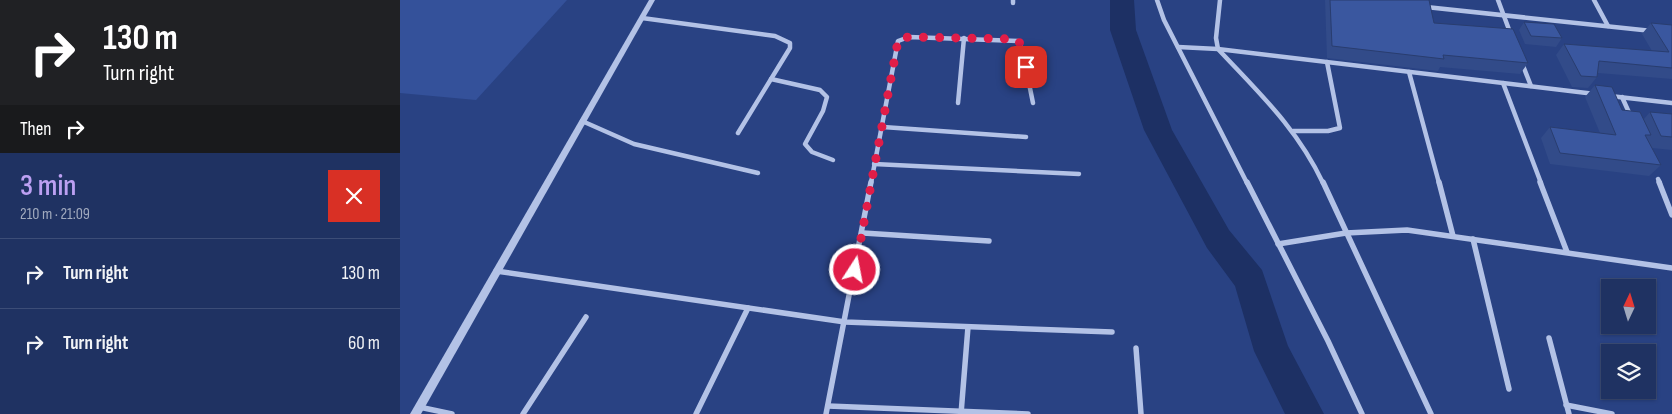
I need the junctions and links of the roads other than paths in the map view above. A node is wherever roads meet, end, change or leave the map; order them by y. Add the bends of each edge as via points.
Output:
1 (652, 0) edge
2 (1157, 0) edge
3 (1220, 0) edge
4 (1424, 0) edge
5 (1498, 0) edge
6 (1594, 0) edge
7 (1417, 6) edge
8 (1426, 7) junction
9 (1504, 15) junction
10 (642, 18) junction
11 (1608, 26) junction
12 (1654, 31) edge
13 (964, 38) junction
14 (1514, 42) edge
15 (1178, 47) junction
16 (1218, 49) junction
17 (1521, 60) edge
18 (1326, 62) junction
19 (1409, 72) junction
20 (771, 79) junction
21 (1504, 83) junction
22 (1531, 86) junction
23 (1622, 97) junction
24 (958, 103) dead end
25 (1033, 103) dead end
26 (1672, 103) edge
27 (582, 121) junction
28 (1634, 124) edge
29 (883, 127) junction
30 (1293, 130) junction
31 (738, 133) dead end
32 (1026, 136) dead end
33 (833, 160) dead end
34 (874, 164) junction
35 (758, 173) dead end
36 (1079, 174) dead end
37 (1658, 178) dead end
38 (1672, 215) edge
39 (863, 232) junction
40 (1346, 233) junction
41 (1453, 236) junction
42 (1473, 238) junction
43 (988, 241) dead end
44 (1278, 244) junction
45 (1567, 252) junction
46 (1672, 269) edge
47 (496, 271) junction
48 (748, 308) junction
49 (586, 317) dead end
50 (845, 322) junction
51 (968, 327) junction
52 (1112, 332) dead end
53 (1549, 338) dead end
54 (1136, 348) dead end
55 (1510, 388) dead end
56 (1566, 405) junction
57 (828, 406) junction
58 (417, 411) edge
59 (962, 412) edge
60 (452, 414) edge
61 (523, 414) edge
62 (696, 414) edge
63 (826, 414) edge
64 (1028, 414) edge
65 (1141, 414) edge
66 (1362, 414) edge
67 (1431, 414) edge
68 (1569, 414) edge
69 (1612, 414) edge

1 - 10 street
2 - 15 street
3 - 16 street
4 - 8 street
5 - 9 street
6 - 11 street
7 - 8 street
8 - 9 street
9 - 11 street
9 - 14 street
10 - 20 street via 785,39 790,48
10 - 27 street
11 - 12 street
13 - 24 street
13 - 25 street via 1018,41
13 - 29 street via 908,37 898,41
15 - 16 street
15 - 44 street
16 - 18 street
16 - 30 street
17 - 22 street
18 - 19 street
18 - 30 street via 1340,128
19 - 21 street
19 - 41 street
20 - 31 street
20 - 33 street via 824,93 826,103 805,144 812,152
21 - 22 street
21 - 45 street
22 - 23 street
23 - 26 street
23 - 28 street
27 - 35 street via 634,144
27 - 47 street
29 - 32 street
29 - 34 street
30 - 40 street via 1310,155
34 - 36 street
34 - 39 street
37 - 38 street
39 - 43 street
39 - 50 street
40 - 41 street via 1407,230
40 - 44 street
40 - 67 street
41 - 42 street
42 - 45 street
42 - 55 street
44 - 66 street
45 - 46 street
47 - 48 street
47 - 58 street
48 - 50 street
48 - 62 street
49 - 61 street
50 - 51 street
50 - 57 street
51 - 52 street
51 - 59 street
53 - 56 street
54 - 65 street
56 - 68 street
56 - 69 street
57 - 59 street
57 - 63 street
58 - 60 street
59 - 64 street

